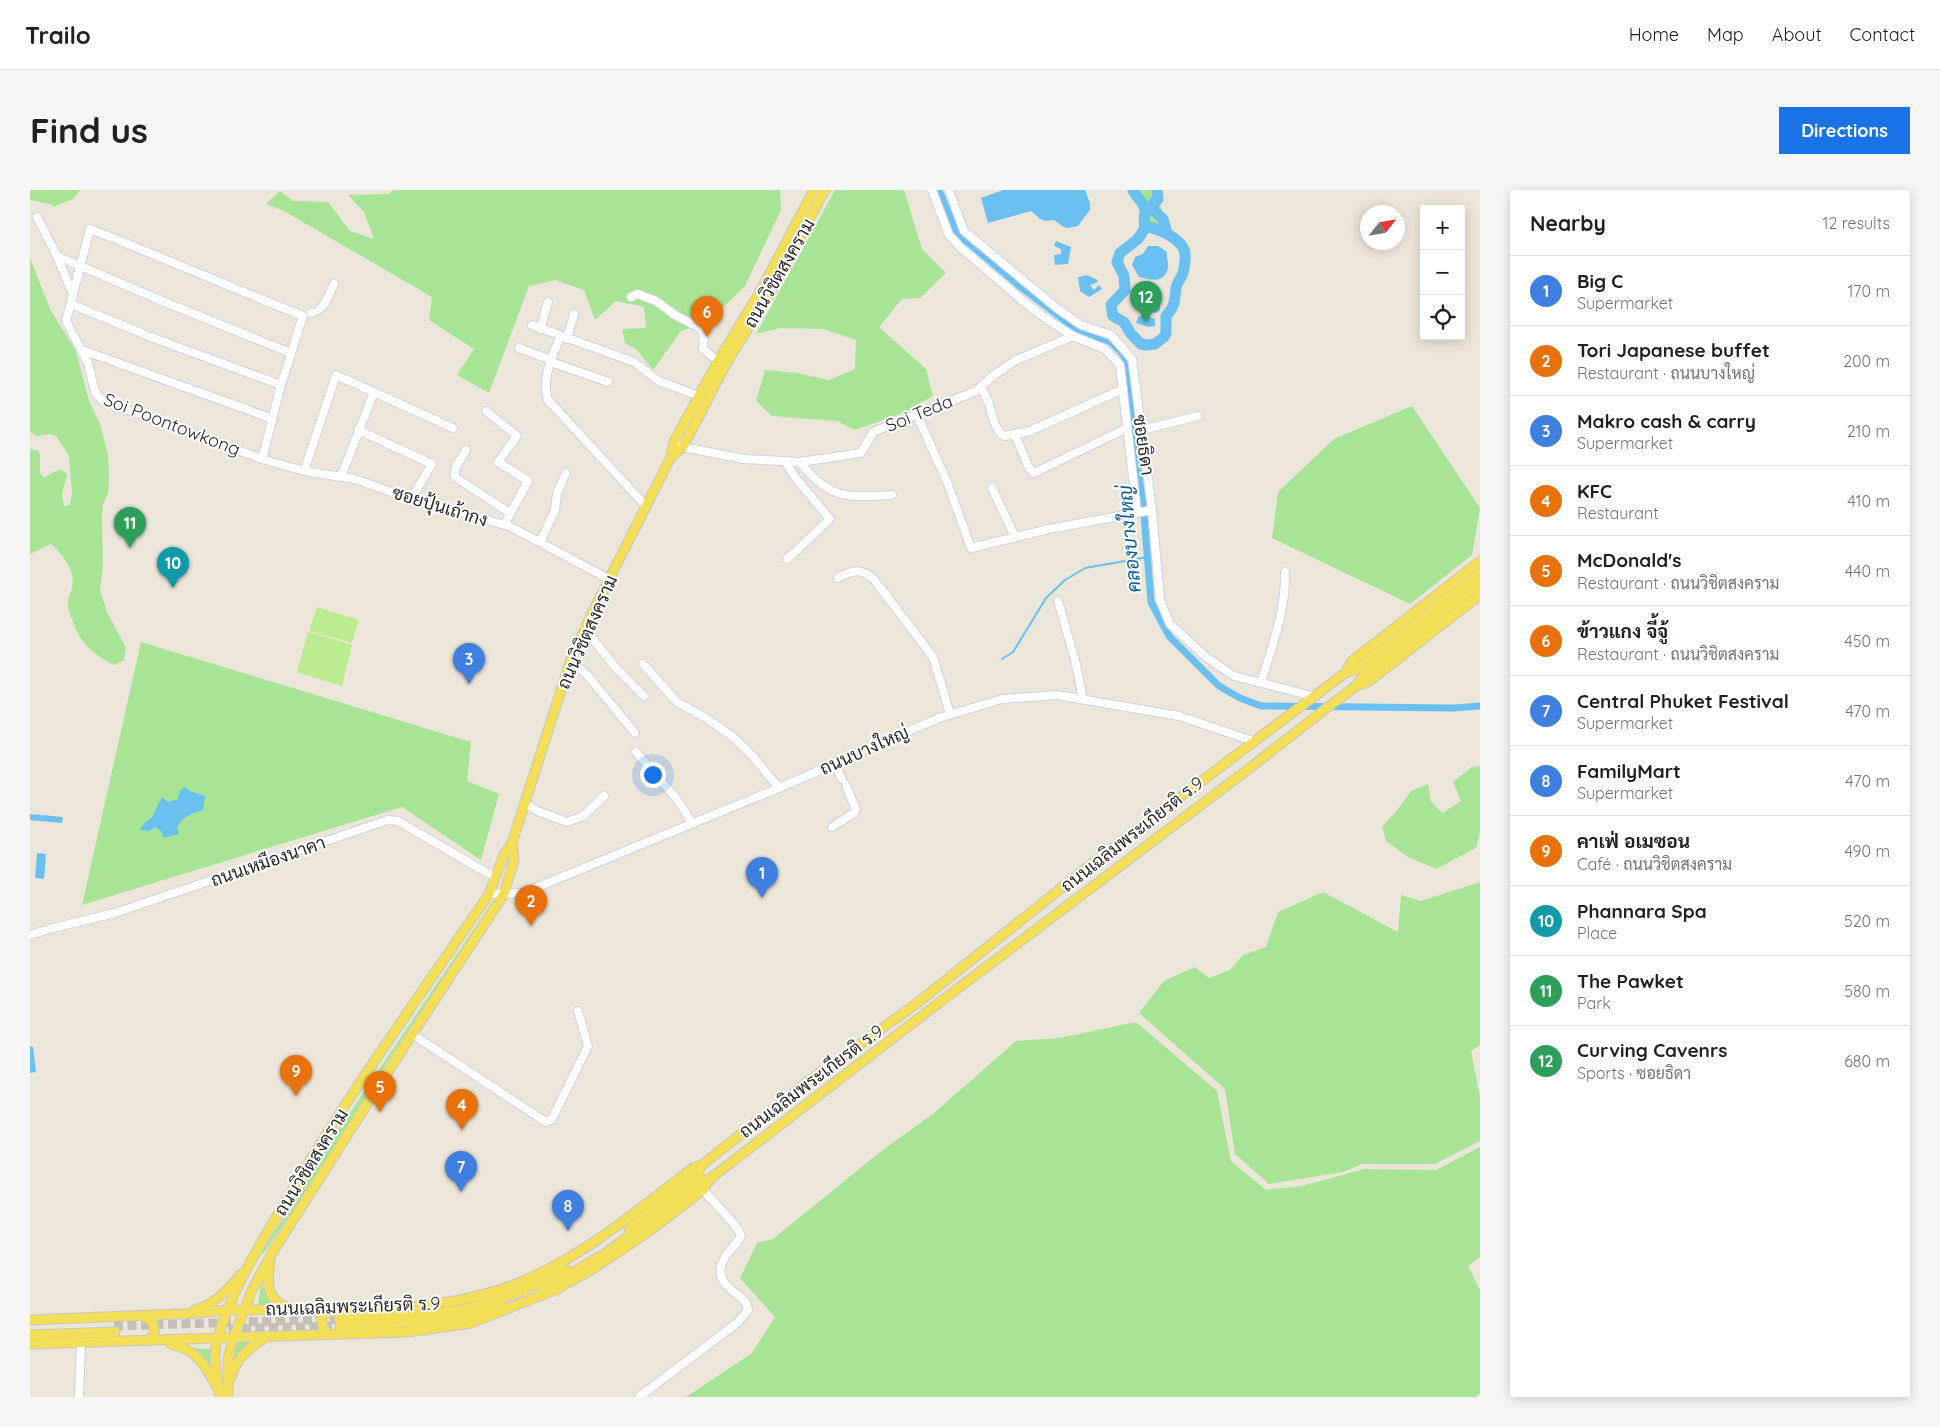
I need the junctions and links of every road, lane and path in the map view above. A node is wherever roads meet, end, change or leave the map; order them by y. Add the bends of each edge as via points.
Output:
1 (814, 190) edge
2 (825, 190) edge
3 (932, 190) edge
4 (949, 190) edge
5 (37, 216) dead end
6 (57, 256) junction
7 (80, 267) junction
8 (334, 284) dead end
9 (73, 295) junction
10 (631, 297) dead end
11 (548, 302) dead end
12 (70, 304) junction
13 (1058, 309) junction
14 (311, 313) dead end
15 (574, 314) dead end
16 (1048, 320) junction
17 (532, 325) dead end
18 (540, 329) junction
19 (1073, 336) junction
20 (563, 338) junction
21 (520, 348) dead end
22 (82, 350) junction
23 (291, 353) junction
24 (551, 361) junction
25 (718, 361) junction
26 (608, 382) dead end
27 (281, 385) junction
28 (980, 388) junction
29 (1123, 389) junction
30 (374, 392) junction
31 (699, 396) junction
32 (486, 412) dead end
33 (917, 415) junction
34 (1198, 416) dead end
35 (273, 419) junction
36 (453, 428) dead end
37 (1127, 428) junction
38 (358, 430) junction
39 (1142, 430) junction
40 (1015, 435) junction
41 (674, 442) junction
42 (683, 447) junction
43 (466, 450) dead end
44 (671, 456) junction
45 (262, 459) junction
46 (785, 461) junction
47 (800, 462) junction
48 (304, 471) junction
49 (566, 473) dead end
50 (341, 477) junction
51 (992, 488) dead end
52 (892, 495) dead end
53 (411, 499) junction
54 (646, 506) junction
55 (1152, 510) junction
56 (1137, 512) junction
57 (510, 513) junction
58 (504, 525) junction
59 (1016, 537) junction
60 (540, 542) junction
61 (786, 559) dead end
62 (1480, 561) edge
63 (1285, 572) dead end
64 (1480, 573) edge
65 (838, 578) dead end
66 (609, 579) junction
67 (1480, 583) edge
68 (1480, 595) edge
69 (1058, 601) dead end
70 (584, 628) junction
71 (571, 659) junction
72 (643, 664) dead end
73 (1344, 672) junction
74 (1261, 683) junction
75 (1356, 686) junction
76 (644, 696) dead end
77 (1312, 696) junction
78 (1083, 699) junction
79 (950, 714) junction
80 (634, 733) dead end
81 (1253, 740) junction
82 (636, 752) dead end
83 (834, 763) junction
84 (779, 788) junction
85 (604, 796) dead end
86 (525, 804) junction
87 (692, 823) junction
88 (832, 827) dead end
89 (512, 843) junction
90 (496, 878) junction
91 (489, 894) junction
92 (504, 894) junction
93 (30, 935) edge
94 (578, 1011) dead end
95 (412, 1034) junction
96 (702, 1165) junction
97 (711, 1178) junction
98 (703, 1190) junction
99 (272, 1253) junction
100 (250, 1262) junction
101 (264, 1267) junction
102 (332, 1309) junction
103 (228, 1310) junction
104 (246, 1310) junction
105 (314, 1310) junction
106 (180, 1314) junction
107 (139, 1316) junction
108 (30, 1320) edge
109 (30, 1329) edge
110 (328, 1334) junction
111 (30, 1335) edge
112 (234, 1337) junction
113 (266, 1337) junction
114 (217, 1338) junction
115 (159, 1341) junction
116 (81, 1342) junction
117 (143, 1342) junction
118 (30, 1344) edge
119 (224, 1393) edge
120 (78, 1397) edge
121 (639, 1397) edge

1 - 25 main road, ถนนวิชิตสงคราม via 752,306
2 - 42 main road, ถนนวิชิตสงคราม via 769,295 727,362
3 - 16 street via 949,235
4 - 13 street, ซอยธิดา via 964,231
5 - 6 street
6 - 7 street
6 - 9 street
7 - 9 street
7 - 23 street
7 - 23 street via 90,229 178,264 303,316
8 - 14 street via 322,307
9 - 12 street
10 - 25 street via 638,294 649,298 700,328 704,334 703,349
11 - 18 street
12 - 22 street, Soi Poontowkong via 66,321
12 - 27 street
13 - 16 street
13 - 39 street, ซอยธิดา via 1081,325 1111,335 1132,359
15 - 20 street
16 - 19 street
17 - 18 street
18 - 20 street
19 - 28 street, Soi Teda via 1016,360
19 - 29 street via 1105,349 1120,365
20 - 24 street
20 - 31 street via 634,362 660,381
21 - 24 street
22 - 35 street
22 - 45 street, Soi Poontowkong via 95,392 103,401
23 - 27 street
24 - 26 street
24 - 54 street via 546,374 548,400
25 - 31 main road, ถนนวิชิตสงคราม
27 - 35 street
28 - 33 street, Soi Teda
28 - 40 street via 985,393 999,433
29 - 37 street
29 - 40 street
30 - 36 street
30 - 38 street
30 - 48 street via 336,375
31 - 41 main road, ถนนวิชิตสงคราม
32 - 57 street via 517,436 498,462 528,481
33 - 47 street, Soi Teda via 873,432 861,453
33 - 59 street via 948,484 971,548
34 - 39 street
35 - 45 street
37 - 40 street via 1034,473
37 - 56 street
38 - 50 street
38 - 53 street via 432,464
39 - 55 street, ซอยธิดา
41 - 42 street, Soi Teda
41 - 44 main road, ถนนวิชิตสงคราม
42 - 44 main road, ถนนวิชิตสงคราม
42 - 46 street, Soi Teda via 744,460
43 - 57 street via 455,468 456,477
44 - 54 main road, ถนนวิชิตสงคราม
45 - 48 street, ซอยปุ้นเถ้ากง
46 - 47 street, Soi Teda
46 - 61 street via 830,519
47 - 52 street via 837,494 853,497
48 - 50 street, ซอยปุ้นเถ้ากง
49 - 60 street
50 - 53 street, ซอยปุ้นเถ้ากง
51 - 59 street
53 - 58 street, ซอยปุ้นเถ้ากง
54 - 66 main road, ถนนวิชิตสงคราม
55 - 56 street
55 - 74 street, ซอยธิดา via 1160,600 1170,624 1206,657 1234,676
56 - 59 street
57 - 58 street
58 - 60 street, ซอยปุ้นเถ้ากง
60 - 66 street, ซอยปุ้นเถ้ากง
62 - 73 main road, ถนนเฉลิมพระเกียรติ ร.9 via 1352,660
63 - 74 street via 1283,607
64 - 73 main road via 1357,669
65 - 79 street via 860,570 876,582 932,655
66 - 70 main road, ถนนวิชิตสงคราม
67 - 75 main road via 1363,676
68 - 75 main road, ถนนเฉลิมพระเกียรติ ร.9 via 1368,682
69 - 78 street
70 - 71 main road, ถนนวิชิตสงคราม
70 - 76 street
71 - 80 street
71 - 86 main road, ถนนวิชิตสงคราม
72 - 84 street via 677,702 732,736
73 - 77 main road, ถนนเฉลิมพระเกียรติ ร.9
74 - 77 street, ซอยธิดา
75 - 97 main road, ถนนเฉลิมพระเกียรติ ร.9
77 - 81 main road, ถนนเฉลิมพระเกียรติ ร.9
78 - 79 street, ถนนบางใหญ่ via 1057,695 1002,699
78 - 81 street, ถนนบางใหญ่ via 1179,716
79 - 83 street, ถนนบางใหญ่
81 - 96 main road, ถนนเฉลิมพระเกียรติ ร.9 via 916,1004 818,1074
82 - 87 street via 676,798
83 - 84 street, ถนนบางใหญ่
83 - 88 street via 856,810
84 - 87 street, ถนนบางใหญ่
85 - 86 street via 583,816 567,822
86 - 89 main road, ถนนวิชิตสงคราม
87 - 92 street, ถนนบางใหญ่ via 523,893
89 - 90 main road, ถนนวิชิตสงคราม
89 - 92 main road, ถนนวิชิตสงคราม via 514,860
90 - 91 main road, ถนนวิชิตสงคราม
90 - 93 street, ถนนเหมืองนาคา via 398,821 388,820 115,913
91 - 92 street, ถนนบางใหญ่
91 - 100 main road, ถนนวิชิตสงคราม via 310,1160
92 - 95 main road, ถนนวิชิตสงคราม
94 - 95 street via 588,1046 552,1119 546,1122
95 - 99 main road, ถนนวิชิตสงคราม
96 - 97 main road via 697,1175 589,1258 524,1290 470,1308 340,1322 418,1322 471,1315 510,1303 548,1288 606,1253 702,1181
96 - 102 main road, ถนนเฉลิมพระเกียรติ ร.9 via 693,1168 603,1237 527,1279 460,1301 407,1307
97 - 98 main road, ถนนเฉลิมพระเกียรติ ร.9
98 - 110 main road, ถนนเฉลิมพระเกียรติ ร.9 via 596,1267 555,1290 506,1310 471,1323 417,1331
98 - 121 street via 741,1235 726,1256 720,1279 746,1302 748,1310 737,1323
99 - 101 main road, ถนนวิชิตสงคราม
99 - 105 main road via 267,1288 271,1295 288,1308
100 - 101 main road
100 - 103 main road, ถนนวิชิตสงคราม
100 - 106 main road via 219,1298
101 - 104 main road, ถนนวิชิตสงคราม
102 - 105 main road, ถนนเฉลิมพระเกียรติ ร.9
102 - 110 main road via 321,1317
103 - 104 main road, ถนนเฉลิมพระเกียรติ ร.9
103 - 106 main road, ถนนเฉลิมพระเกียรติ ร.9
103 - 114 main road, ถนนวิชิตสงคราม
104 - 105 main road, ถนนเฉลิมพระเกียรติ ร.9
104 - 112 main road, ถนนวิชิตสงคราม
106 - 107 main road, ถนนเฉลิมพระเกียรติ ร.9
107 - 108 main road, ถนนเฉลิมพระเกียรติ ร.9
107 - 117 main road via 153,1323 155,1334
109 - 111 main road via 115,1329
110 - 113 main road, ถนนเฉลิมพระเกียรติ ร.9
112 - 113 main road, ถนนเฉลิมพระเกียรติ ร.9
112 - 114 main road, ถนนเฉลิมพระเกียรติ ร.9
112 - 119 main road, ถนนวิชิตสงคราม
113 - 119 main road via 238,1358
114 - 115 main road, ถนนเฉลิมพระเกียรติ ร.9
114 - 119 main road, ถนนวิชิตสงคราม via 216,1358
115 - 117 main road, ถนนเฉลิมพระเกียรติ ร.9
115 - 119 main road via 185,1347 195,1354
116 - 117 main road, ถนนเฉลิมพระเกียรติ ร.9
116 - 118 main road, ถนนเฉลิมพระเกียรติ ร.9
116 - 120 street

